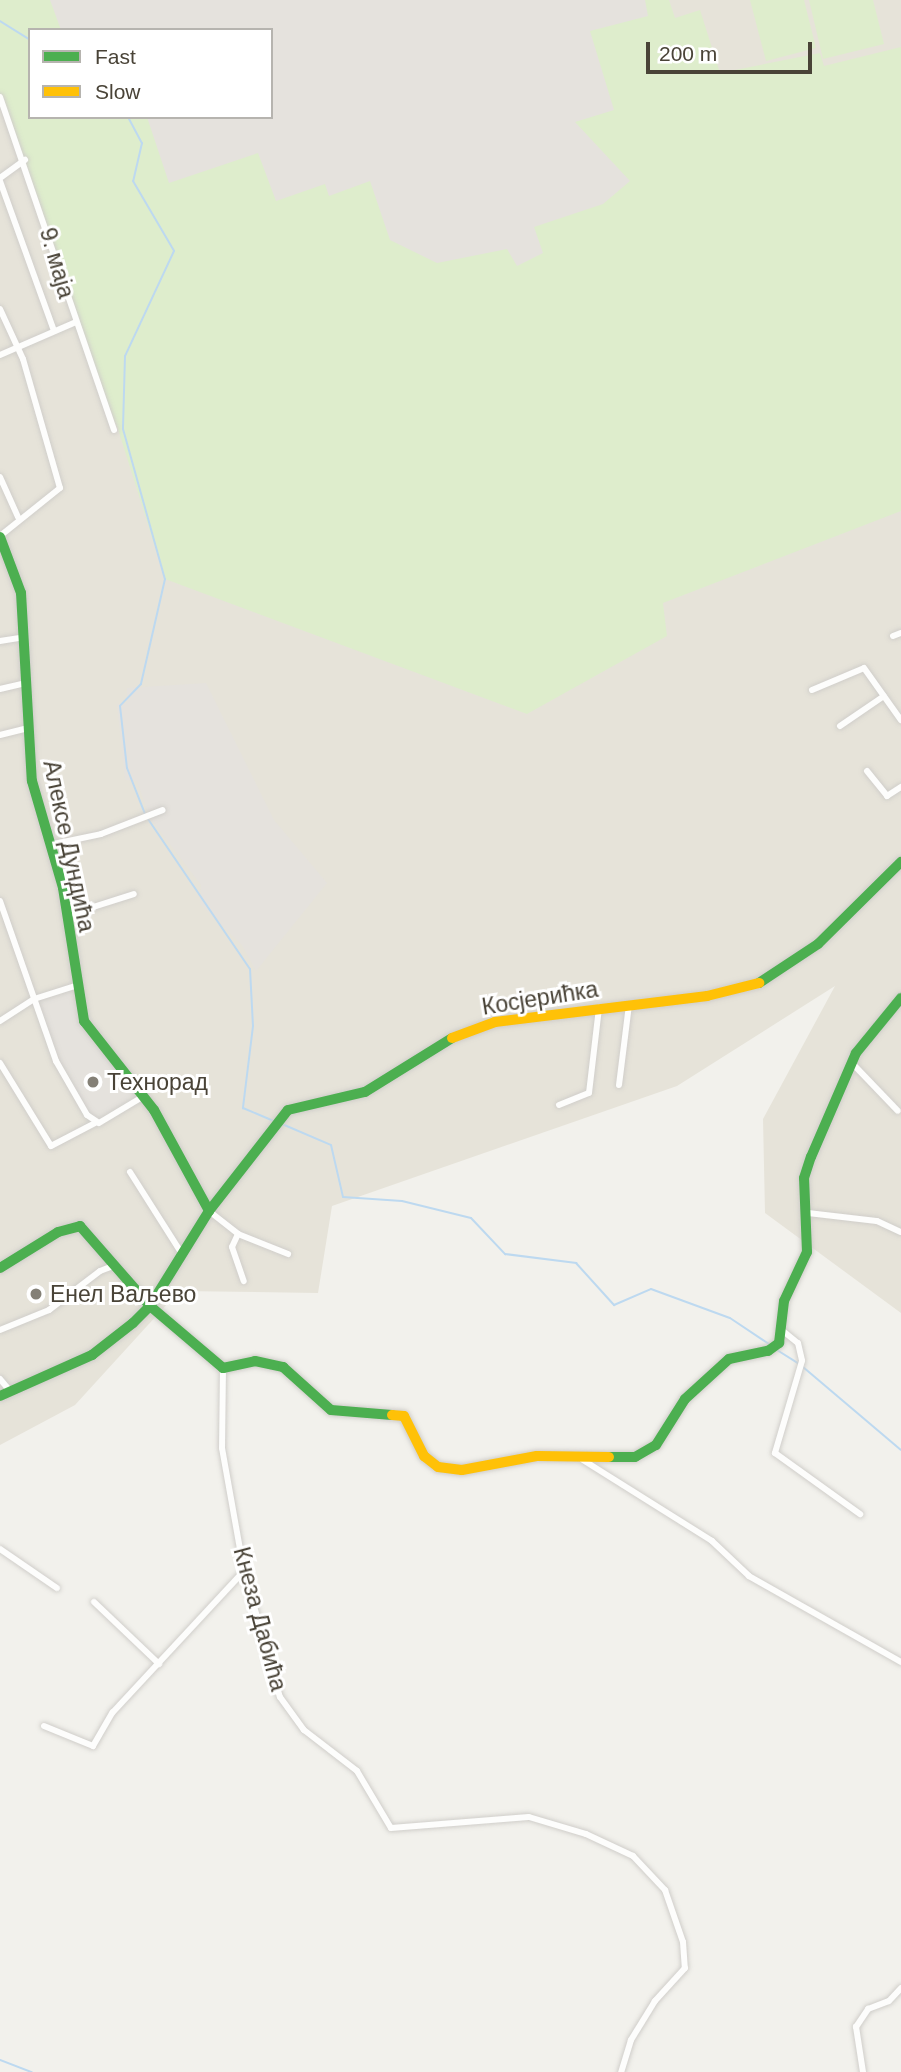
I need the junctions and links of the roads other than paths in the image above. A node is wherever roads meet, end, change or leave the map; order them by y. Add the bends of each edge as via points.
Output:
1 (0, 97) edge
2 (25, 160) junction
3 (0, 180) edge
4 (0, 309) edge
5 (74, 323) junction
6 (54, 331) junction
7 (17, 347) junction
8 (0, 355) edge
9 (114, 430) dead end
10 (0, 477) edge
11 (18, 517) junction
12 (0, 536) edge
13 (901, 633) edge
14 (893, 636) dead end
15 (25, 637) junction
16 (0, 642) edge
17 (26, 683) junction
18 (0, 689) edge
19 (812, 690) dead end
20 (884, 696) junction
21 (901, 720) edge
22 (840, 726) dead end
23 (28, 728) junction
24 (0, 735) edge
25 (867, 771) dead end
26 (901, 787) edge
27 (163, 810) dead end
28 (49, 845) junction
29 (901, 862) edge
30 (134, 894) dead end
31 (0, 901) edge
32 (68, 915) junction
33 (8, 922) junction
34 (0, 927) edge
35 (75, 986) junction
36 (901, 998) edge
37 (34, 999) junction
38 (629, 1005) junction
39 (600, 1008) junction
40 (0, 1021) edge
41 (0, 1063) edge
42 (852, 1063) junction
43 (619, 1085) dead end
44 (144, 1096) junction
45 (559, 1105) dead end
46 (898, 1111) dead end
47 (95, 1123) junction
48 (130, 1172) dead end
49 (209, 1211) junction
50 (808, 1213) junction
51 (901, 1233) edge
52 (238, 1234) junction
53 (182, 1254) junction
54 (288, 1254) dead end
55 (116, 1265) junction
56 (0, 1268) edge
57 (244, 1281) dead end
58 (150, 1306) junction
59 (0, 1330) edge
60 (783, 1331) junction
61 (223, 1368) junction
62 (0, 1379) edge
63 (5, 1394) edge
64 (583, 1460) junction
65 (860, 1514) dead end
66 (0, 1549) edge
67 (244, 1571) junction
68 (57, 1588) dead end
69 (94, 1602) dead end
70 (901, 1662) edge
71 (159, 1664) junction
72 (44, 1726) dead end
73 (901, 1988) edge
74 (621, 2072) edge
75 (863, 2072) edge

1 - 2 street, 9. маја
2 - 3 street
2 - 5 street, 9. маја
3 - 6 street
4 - 7 street
5 - 6 street
5 - 9 street, 9. маја
6 - 7 street
7 - 8 street
7 - 11 street, Алексе Дундића via 60,488
10 - 11 street
11 - 12 street, Алексе Дундића
12 - 15 street, Алексе Дундића via 22,593
13 - 14 street
15 - 16 street
15 - 17 street, Алексе Дундића
17 - 18 street
17 - 23 street, Алексе Дундића
19 - 20 street via 864,668
20 - 21 street
20 - 22 street
23 - 24 street
23 - 28 street, Алексе Дундића via 32,780
25 - 26 street via 888,797
27 - 28 street via 101,834
28 - 32 street, Алексе Дундића
29 - 38 street, Косјерићка via 785,970 758,984 707,996
30 - 32 street
31 - 33 street
32 - 35 street, Алексе Дундића
33 - 34 street
33 - 37 street
35 - 37 street
35 - 44 street, Алексе Дундића via 86,1026
36 - 42 street
37 - 40 street
37 - 47 street via 65,1079
38 - 39 street, Косјерићка
38 - 43 street
39 - 45 street via 589,1093
39 - 49 street, Косјерићка via 459,1032 365,1092 296,1106 281,1114
41 - 47 street via 51,1146
42 - 46 street
42 - 50 street via 804,1178
44 - 47 street
44 - 49 street, Алексе Дундића
48 - 53 street
49 - 52 street
49 - 53 street, Косјерићка
50 - 51 street via 877,1221
50 - 60 street via 807,1252 784,1301
52 - 54 street
52 - 57 street via 232,1247
53 - 58 street, Косјерићка
55 - 56 street via 74,1224
55 - 58 street
55 - 59 street via 100,1271 49,1310
58 - 61 street
58 - 63 street, Косјерићка via 92,1355
60 - 64 street via 779,1343 768,1351 729,1359 685,1399 656,1445 635,1457
60 - 65 street via 798,1343 802,1361 775,1453
61 - 64 street via 255,1361 283,1367 331,1410 404,1416 424,1456 438,1467 462,1470 537,1456
61 - 67 street, Кнеза Дабића via 222,1448
62 - 63 street
64 - 70 street via 712,1541 749,1576
66 - 68 street
67 - 71 street
67 - 74 street, Кнеза Дабића via 279,1698 304,1730 357,1771 391,1828 529,1817 586,1834 633,1856 665,1890 683,1942 685,1968 649,2011 621,2057
69 - 71 street
71 - 72 street via 113,1712 93,1746
73 - 75 street via 889,2001 868,2009 856,2027

